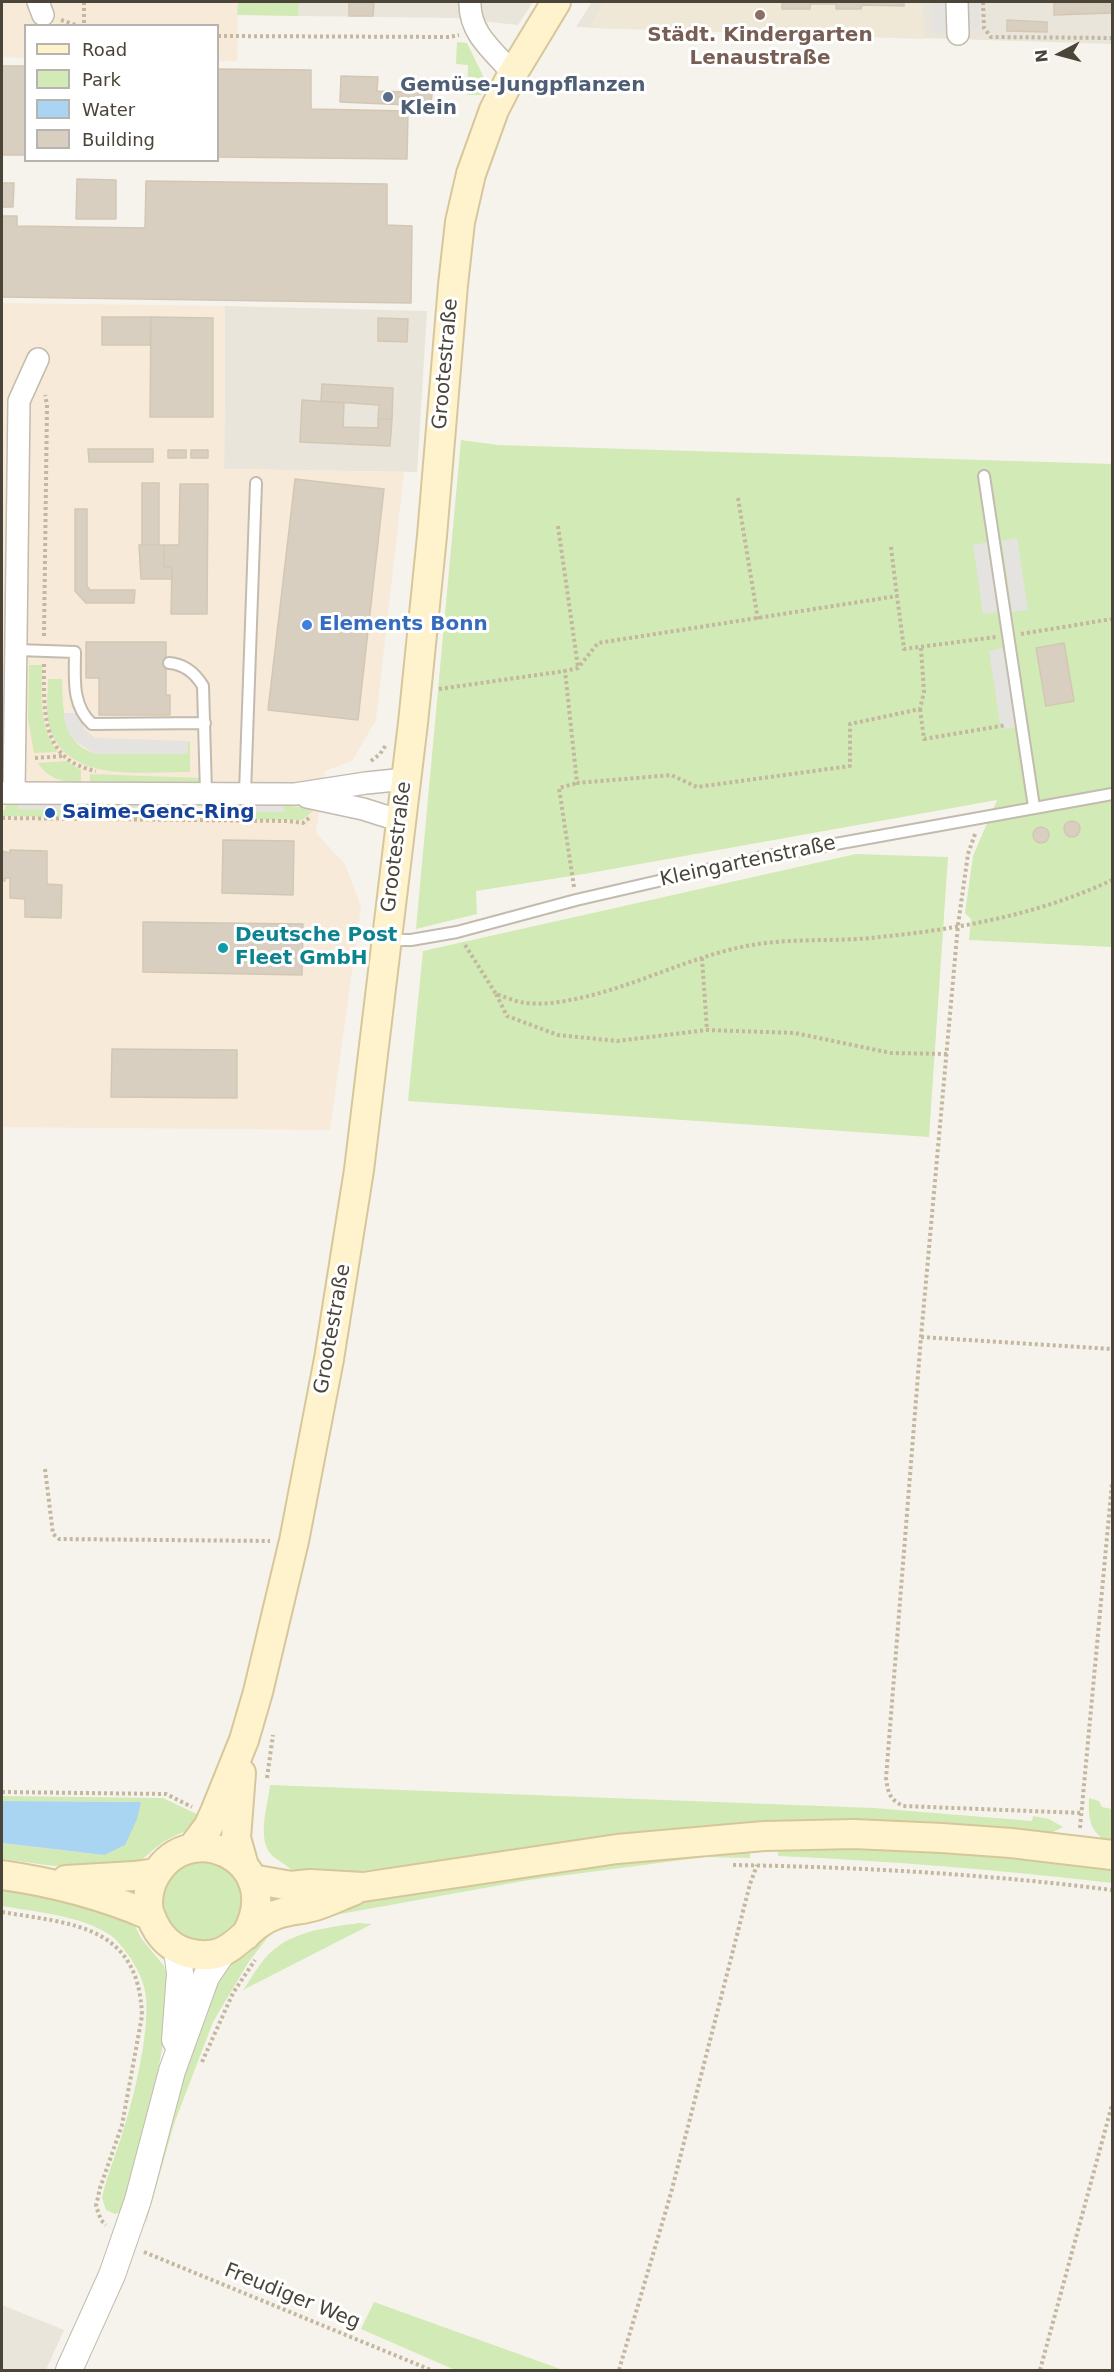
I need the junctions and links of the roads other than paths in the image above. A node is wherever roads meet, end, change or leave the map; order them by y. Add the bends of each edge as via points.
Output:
1 (470, 2) edge
2 (556, 2) edge
3 (957, 2) edge
4 (958, 34) dead end
5 (513, 73) junction
6 (38, 359) road end
7 (984, 476) dead end
8 (256, 483) dead end
9 (17, 650) junction
10 (169, 663) dead end
11 (205, 723) junction
12 (406, 779) junction
13 (8, 793) edge
14 (206, 793) junction
15 (244, 793) junction
16 (295, 794) junction
17 (1113, 794) edge
18 (1034, 807) junction
19 (401, 821) junction
20 (386, 940) junction
21 (244, 1740) junction
22 (192, 1848) junction
23 (1113, 1855) edge
24 (248, 1872) junction
25 (156, 1873) junction
26 (2, 1875) edge
27 (49, 1881) junction
28 (363, 1887) junction
29 (150, 1915) junction
30 (253, 1944) junction
31 (177, 1950) junction
32 (222, 1953) junction
33 (172, 2071) junction
34 (69, 2370) edge

1 - 5 street via 475,31
2 - 5 main road, Grootestraße
3 - 4 street
5 - 12 main road, Grootestraße via 478,149 460,222
6 - 9 street via 19,401
7 - 18 lane
8 - 15 lane
9 - 11 lane via 75,651 78,702 92,724
9 - 13 street
10 - 11 lane via 186,668 202,686
11 - 14 lane
12 - 16 street
12 - 19 main road, Grootestraße
13 - 14 street
14 - 15 street
15 - 16 street
16 - 19 street
17 - 18 lane, Kleingartenstraße
18 - 20 lane, Kleingartenstraße via 758,858 457,932
19 - 20 main road, Grootestraße
20 - 21 main road, Grootestraße via 359,1170 329,1359 294,1541
21 - 22 main road, Grootestraße via 215,1812
21 - 24 main road, Grootestraße via 236,1838
22 - 24 main road via 211,1848 229,1854
22 - 25 main road via 177,1853
23 - 28 main road via 942,1838 854,1834 764,1836 617,1849
24 - 28 main road via 300,1886
24 - 30 main road via 256,1893
25 - 27 main road
25 - 29 main road via 150,1888
26 - 27 main road
27 - 29 main road
28 - 30 main road via 314,1906 272,1916
29 - 31 main road via 160,1935
30 - 32 main road via 235,1946
31 - 32 main road via 200,1956
31 - 33 street via 180,1973
32 - 33 street via 206,1977
33 - 34 street via 132,2246

